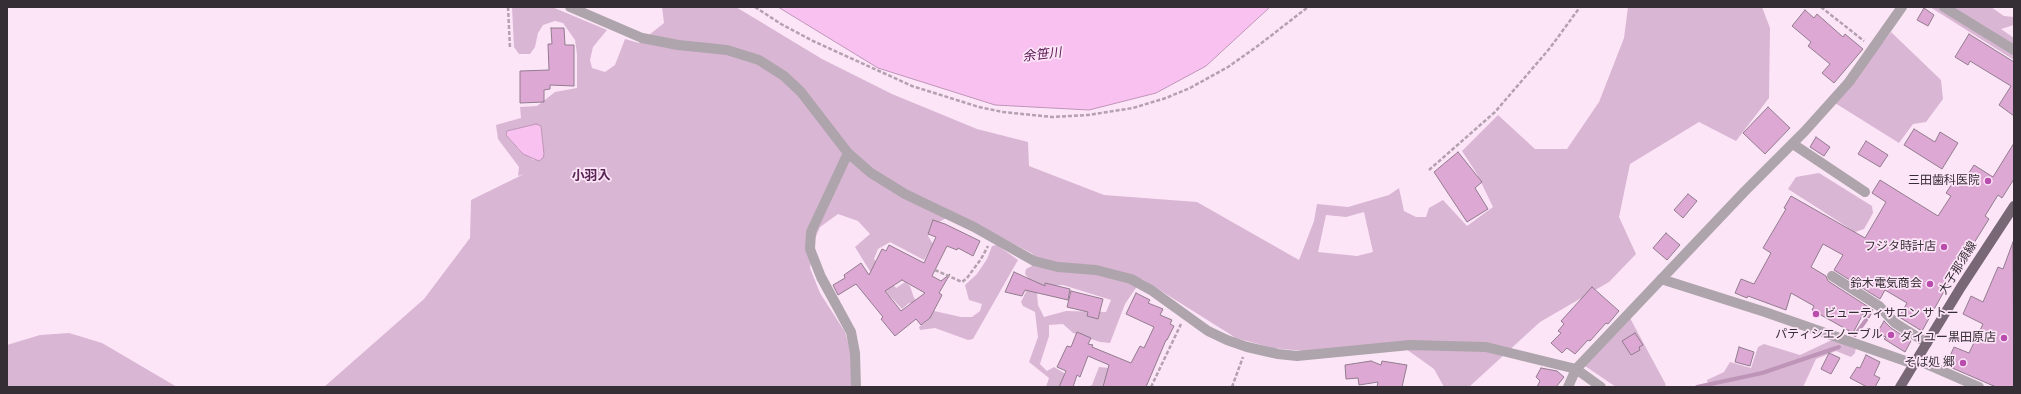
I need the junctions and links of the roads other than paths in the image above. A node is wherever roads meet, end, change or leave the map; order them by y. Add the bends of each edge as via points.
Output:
1 (570, 7) edge
2 (1902, 7) edge
3 (1944, 7) edge
4 (2014, 50) edge
5 (1793, 144) junction
6 (848, 153) junction
7 (1865, 192) dead end
8 (2013, 206) edge
9 (1832, 276) dead end
10 (1661, 280) junction
11 (1927, 343) junction
12 (1915, 362) junction
13 (1576, 369) junction
14 (856, 387) edge
15 (1568, 387) edge
16 (1601, 387) edge
17 (1900, 387) edge
18 (1979, 387) edge

1 - 6 street via 642,38 727,50 759,60 784,76 801,92
2 - 5 street via 1849,82
3 - 4 street
5 - 7 street
5 - 10 street
6 - 13 street via 872,173 905,194 993,237 1034,261 1058,267 1096,270 1131,280 1151,290 1208,331 1247,347 1297,356 1410,345 1486,347
6 - 14 street via 811,232 810,249 851,332 855,353
8 - 11 main road, 大子那須線
9 - 11 street via 1879,306 1895,323
10 - 12 street
10 - 13 street
11 - 12 main road, 大子那須線
12 - 17 main road, 大子那須線
12 - 18 street
13 - 15 street
13 - 16 street

